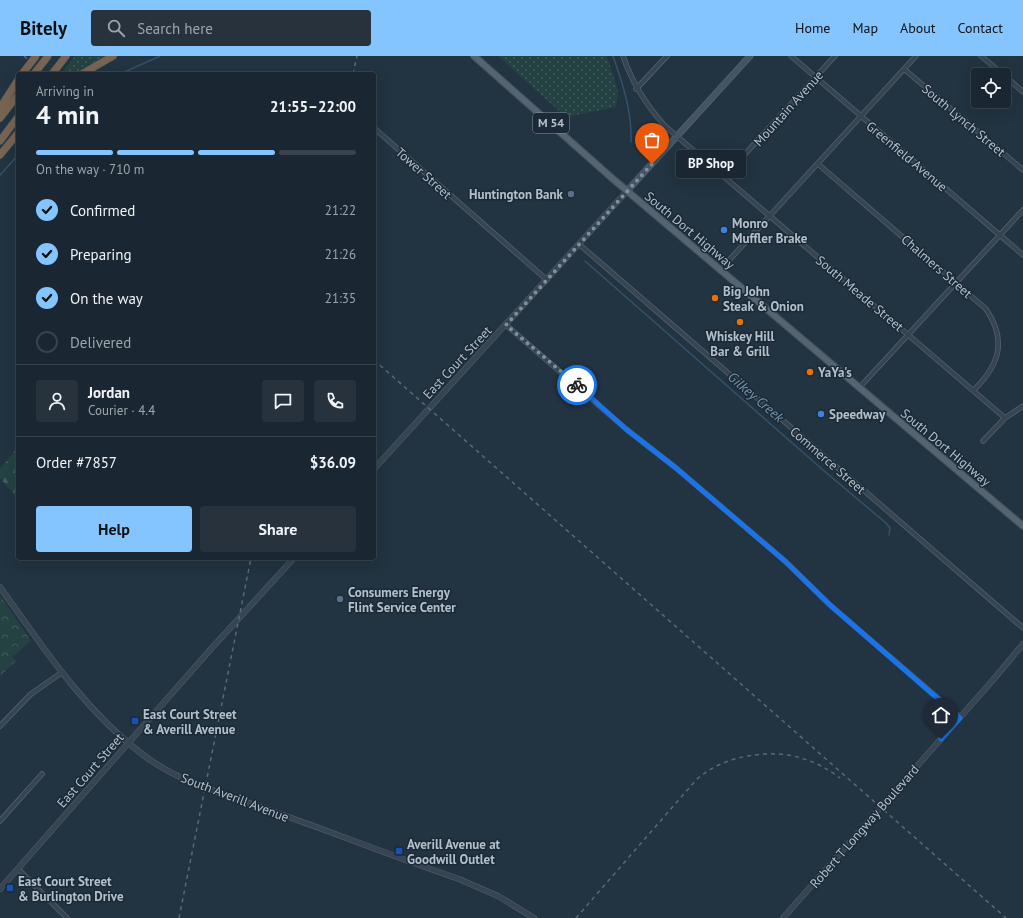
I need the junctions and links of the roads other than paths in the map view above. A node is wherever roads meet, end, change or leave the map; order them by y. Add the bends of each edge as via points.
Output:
1 (36, 56) edge
2 (48, 56) edge
3 (66, 56) edge
4 (113, 56) edge
5 (474, 56) edge
6 (623, 56) edge
7 (667, 56) edge
8 (750, 56) edge
9 (791, 56) edge
10 (835, 56) edge
11 (916, 56) edge
12 (981, 56) edge
13 (996, 68) edge
14 (904, 69) junction
15 (24, 72) edge
16 (36, 72) edge
17 (54, 72) edge
18 (85, 72) edge
19 (816, 78) junction
20 (1011, 81) edge
21 (16, 83) edge
22 (636, 89) junction
23 (1023, 92) edge
24 (16, 98) edge
25 (0, 108) edge
26 (861, 117) junction
27 (0, 118) edge
28 (16, 120) edge
29 (376, 130) edge
30 (16, 135) edge
31 (677, 137) junction
32 (0, 141) edge
33 (0, 155) edge
34 (818, 164) junction
35 (1023, 170) edge
36 (724, 177) junction
37 (627, 191) junction
38 (1023, 210) edge
39 (770, 216) junction
40 (1000, 235) junction
41 (580, 245) junction
42 (1023, 255) edge
43 (721, 270) junction
44 (547, 280) junction
45 (956, 283) junction
46 (506, 325) junction
47 (909, 335) junction
48 (859, 388) junction
49 (974, 390) junction
50 (1023, 406) edge
51 (1006, 418) junction
52 (983, 441) dead end
53 (376, 467) edge
54 (1023, 526) edge
55 (292, 560) edge
56 (0, 587) edge
57 (1023, 628) edge
58 (1023, 644) edge
59 (61, 673) junction
60 (960, 718) junction
61 (0, 726) edge
62 (129, 743) junction
63 (42, 774) dead end
64 (0, 821) edge
65 (18, 869) junction
66 (0, 889) edge
67 (67, 918) edge
68 (534, 918) edge
69 (783, 918) edge

1 - 15 highway, bridge
2 - 16 highway, bridge
3 - 17 highway
4 - 18 highway
5 - 37 main road, South Dort Highway / M 54
6 - 22 street, South Meade Street
7 - 22 street
8 - 31 main road, East Court Street
9 - 19 street, Greenfield Avenue
10 - 19 street, Mountain Avenue
11 - 14 street
12 - 13 street
14 - 26 street
14 - 35 street, South Lynch Street
19 - 26 street, Greenfield Avenue
19 - 36 street, Mountain Avenue
20 - 23 street
21 - 25 highway
22 - 31 street, South Meade Street via 652,112
24 - 27 highway
26 - 34 street
26 - 40 street, Greenfield Avenue
28 - 32 highway
29 - 44 street, Tower Street
30 - 33 highway
31 - 36 street, South Meade Street
31 - 37 main road, East Court Street
34 - 39 street
34 - 45 street, Chalmers Street
36 - 39 street, South Meade Street
37 - 41 street, East Court Street
37 - 43 main road, South Dort Highway / M 54
38 - 40 street
39 - 43 street
39 - 47 street, South Meade Street
40 - 42 street, Greenfield Avenue
40 - 45 street
41 - 44 street, East Court Street
41 - 57 street, Commerce Street
43 - 48 main road, South Dort Highway / M 54
44 - 46 street, East Court Street
45 - 47 street
45 - 49 street, Chalmers Street via 986,309 995,323 999,338 998,355 991,369
46 - 53 street, East Court Street
46 - 60 street via 786,562 830,605
47 - 48 street
47 - 49 street, South Meade Street
48 - 54 main road, South Dort Highway / M 54
49 - 51 street, South Meade Street
50 - 51 street
51 - 52 street
55 - 62 street, East Court Street
56 - 59 street, South Averill Avenue
58 - 60 street, Robert T Longway Boulevard
59 - 61 street via 31,694
59 - 62 street, South Averill Avenue
60 - 69 street, Robert T Longway Boulevard
62 - 65 street, East Court Street
62 - 68 street, South Averill Avenue via 160,766 204,788 459,879 498,896
63 - 64 street
65 - 66 street, East Court Street
65 - 67 street

